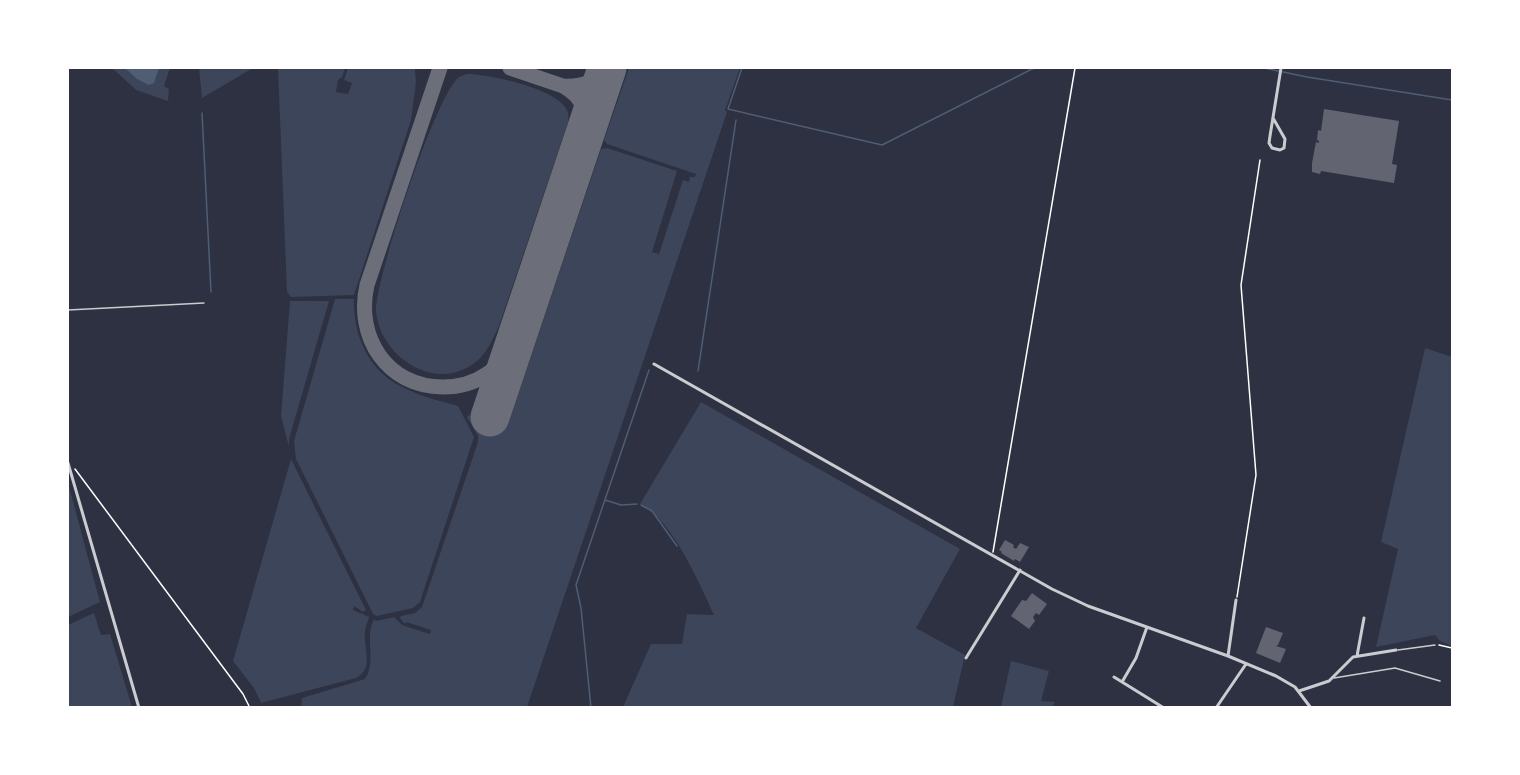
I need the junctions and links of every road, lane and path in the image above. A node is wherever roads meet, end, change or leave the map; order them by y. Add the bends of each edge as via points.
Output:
1 (1075, 68) edge
2 (1281, 68) edge
3 (1273, 118) junction
4 (1260, 160) dead end
5 (204, 303) dead end
6 (68, 310) edge
7 (654, 364) dead end
8 (68, 463) edge
9 (69, 469) junction
10 (992, 555) junction
11 (1020, 570) junction
12 (1236, 600) joint
13 (1364, 618) dead end
14 (1147, 627) junction
15 (1435, 645) joint
16 (1452, 648) edge
17 (1396, 650) joint
18 (1228, 656) junction
19 (1357, 656) junction
20 (966, 658) dead end
21 (1246, 664) junction
22 (1114, 677) dead end
23 (1333, 678) junction
24 (1440, 681) dead end
25 (1122, 682) junction
26 (1299, 691) junction
27 (140, 708) edge
28 (250, 708) edge
29 (1164, 708) edge
30 (1216, 708) edge
31 (1311, 708) edge

1 - 10 path
2 - 3 street
3 - 3 street via 1269,143 1280,150 1285,139
4 - 12 path via 1241,285 1256,475
5 - 6 lane
7 - 10 street
8 - 9 street
9 - 27 street
9 - 28 path via 76,469
10 - 11 street
11 - 14 street via 1070,598
11 - 20 street
12 - 18 street
13 - 19 street
14 - 18 street
14 - 25 street
15 - 16 path
15 - 17 lane
17 - 19 street
18 - 21 street
19 - 23 street
21 - 26 street
21 - 30 street
22 - 25 street
23 - 24 lane via 1395,668
23 - 26 street
25 - 29 street
26 - 31 street

